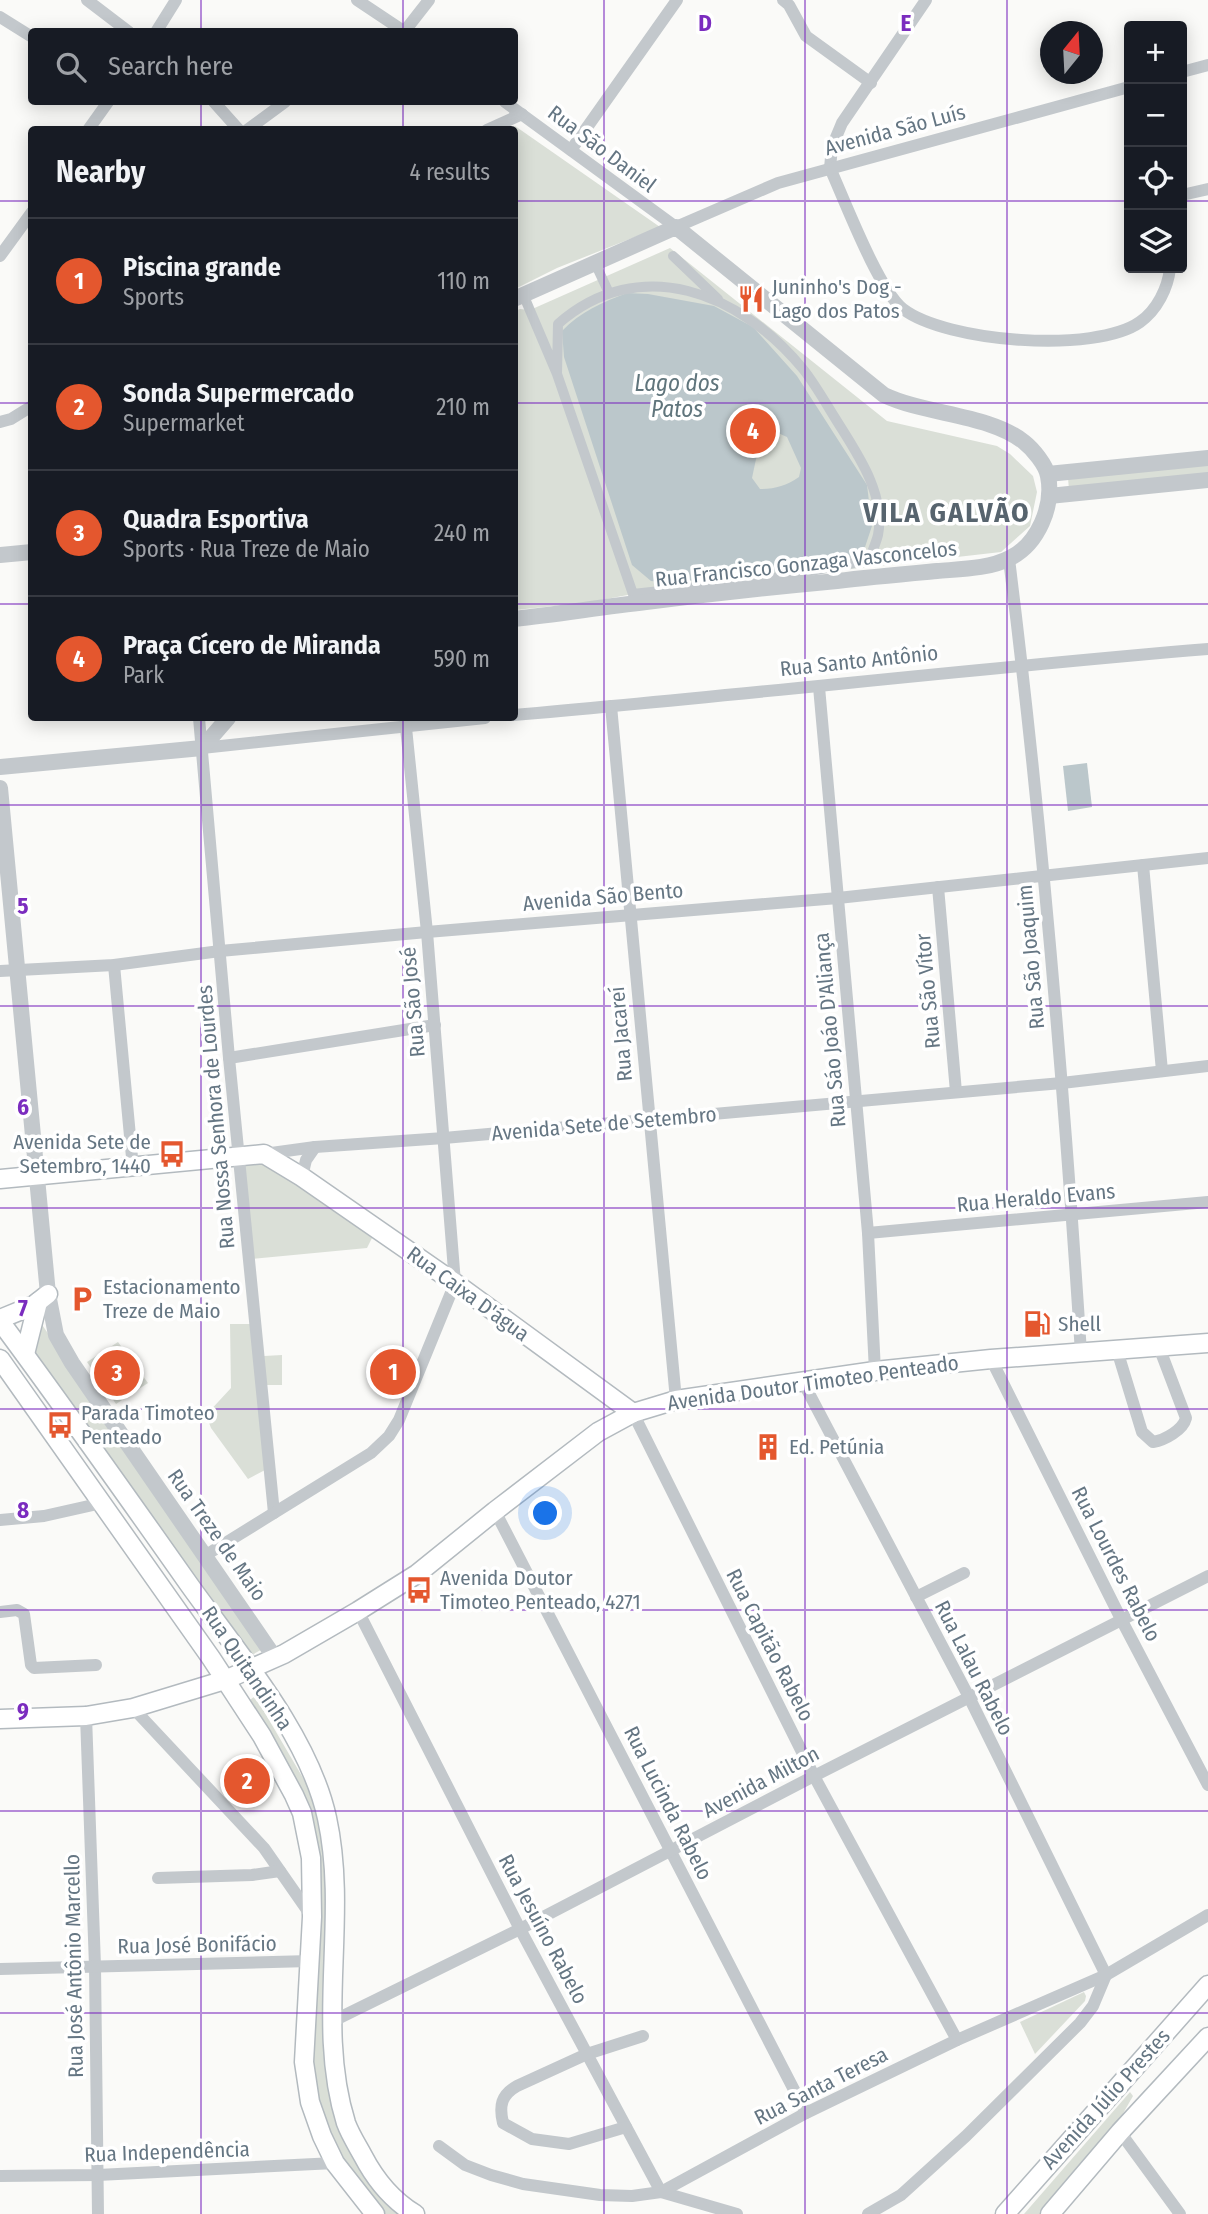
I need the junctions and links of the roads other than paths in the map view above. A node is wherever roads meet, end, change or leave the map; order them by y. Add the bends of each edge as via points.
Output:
1 (87, 0) edge
2 (176, 0) edge
3 (358, 0) edge
4 (429, 0) edge
5 (677, 0) edge
6 (783, 0) edge
7 (926, 0) edge
8 (0, 17) edge
9 (125, 28) edge
10 (158, 28) edge
11 (400, 28) edge
12 (407, 28) edge
13 (28, 34) edge
14 (1208, 65) edge
15 (1187, 71) edge
16 (871, 83) junction
17 (1124, 88) edge
18 (106, 105) edge
19 (217, 105) edge
20 (281, 105) edge
21 (509, 105) edge
22 (522, 114) junction
23 (91, 126) edge
24 (235, 126) edge
25 (252, 126) edge
26 (496, 126) edge
27 (571, 150) junction
28 (830, 167) junction
29 (1208, 189) edge
30 (1187, 194) edge
31 (28, 218) edge
32 (676, 228) junction
33 (0, 256) edge
34 (673, 256) dead end
35 (595, 263) junction
36 (1169, 273) edge
37 (609, 293) junction
38 (519, 296) edge
39 (721, 301) junction
40 (557, 374) junction
41 (28, 408) edge
42 (0, 422) edge
43 (1208, 458) edge
44 (1048, 474) junction
45 (1070, 474) junction
46 (1208, 480) edge
47 (1072, 494) junction
48 (1049, 496) junction
49 (28, 552) edge
50 (0, 555) edge
51 (1009, 559) junction
52 (518, 618) edge
53 (1208, 649) edge
54 (1022, 664) junction
55 (819, 687) junction
56 (611, 706) junction
57 (518, 715) edge
58 (199, 721) edge
59 (225, 721) edge
60 (405, 721) edge
61 (201, 748) junction
62 (0, 766) edge
63 (0, 788) edge
64 (1208, 858) edge
65 (1143, 865) junction
66 (1042, 876) junction
67 (938, 887) junction
68 (838, 898) junction
69 (629, 914) junction
70 (427, 932) junction
71 (220, 951) junction
72 (114, 965) junction
73 (8, 970) edge
74 (435, 1025) junction
75 (229, 1058) junction
76 (1208, 1066) edge
77 (1162, 1071) junction
78 (1062, 1083) junction
79 (956, 1092) junction
80 (856, 1101) junction
81 (649, 1120) junction
82 (444, 1139) junction
83 (315, 1147) junction
84 (264, 1154) junction
85 (239, 1157) junction
86 (133, 1168) junction
87 (37, 1176) junction
88 (302, 1177) junction
89 (0, 1179) edge
90 (1208, 1202) edge
91 (1072, 1214) junction
92 (868, 1233) junction
93 (455, 1283) junction
94 (43, 1298) junction
95 (0, 1320) edge
96 (1208, 1343) edge
97 (1159, 1347) junction
98 (1117, 1350) junction
99 (1081, 1353) junction
100 (25, 1354) junction
101 (0, 1359) edge
102 (991, 1359) junction
103 (875, 1371) junction
104 (803, 1382) junction
105 (676, 1400) junction
106 (633, 1413) junction
107 (102, 1503) junction
108 (495, 1511) junction
109 (274, 1513) junction
110 (0, 1520) edge
111 (205, 1555) junction
112 (964, 1573) dead end
113 (1208, 1576) edge
114 (916, 1597) junction
115 (0, 1612) edge
116 (358, 1612) junction
117 (1122, 1619) junction
118 (275, 1658) junction
119 (96, 1665) dead end
120 (251, 1669) junction
121 (225, 1680) junction
122 (969, 1697) junction
123 (133, 1708) junction
124 (86, 1716) junction
125 (0, 1719) edge
126 (814, 1776) junction
127 (1208, 1785) edge
128 (671, 1851) junction
129 (280, 1871) junction
130 (158, 1878) dead end
131 (1208, 1915) edge
132 (313, 1917) junction
133 (520, 1929) junction
134 (310, 1961) junction
135 (95, 1966) junction
136 (0, 1969) edge
137 (1106, 1975) junction
138 (1208, 1985) edge
139 (333, 2021) junction
140 (643, 2036) dead end
141 (1208, 2037) edge
142 (957, 2040) junction
143 (587, 2054) junction
144 (806, 2113) junction
145 (626, 2127) junction
146 (1121, 2132) junction
147 (439, 2146) dead end
148 (335, 2163) junction
149 (98, 2175) junction
150 (0, 2176) edge
151 (661, 2192) junction
152 (1177, 2213) edge
153 (98, 2214) edge
154 (376, 2214) edge
155 (415, 2214) edge
156 (737, 2214) edge
157 (868, 2214) edge
158 (1005, 2214) edge
159 (1050, 2214) edge

1 - 9 street
2 - 10 street
3 - 11 street
4 - 12 street
5 - 27 street
6 - 16 street via 806,36
7 - 16 street
8 - 13 street
14 - 15 street
16 - 28 street via 842,123 832,146
17 - 28 street, Avenida São Luís
18 - 23 street
19 - 24 street
20 - 25 street
21 - 22 street, Rua São Daniel
22 - 26 street
22 - 27 street, Rua São Daniel
27 - 32 street, Rua São Daniel
28 - 32 street, Avenida São Luís via 778,183
28 - 36 street via 886,290 901,308 940,327 990,338 1097,338 1141,322 1164,291
29 - 30 street
31 - 33 street
32 - 35 street
32 - 44 street via 884,395 905,405 1006,431 1024,442
34 - 39 street
35 - 37 street
35 - 38 street
37 - 39 street via 649,285
37 - 40 street via 558,324
38 - 40 street
39 - 40 street via 751,320 803,369 869,475 878,508 878,535 869,560 768,579 633,594
41 - 42 street
43 - 45 street
44 - 45 street
44 - 48 street, Rua Francisco Gonzaga Vasconcelos
45 - 47 street via 1065,484
46 - 47 street
47 - 48 street
48 - 51 street, Rua Francisco Gonzaga Vasconcelos via 1035,536
49 - 50 street
51 - 52 street, Rua Francisco Gonzaga Vasconcelos via 975,568 767,587
51 - 54 street, Rua São Joaquim
53 - 54 street, Rua Santo Antônio
54 - 55 street, Rua Santo Antônio
54 - 66 street, Rua São Joaquim
55 - 56 street, Rua Santo Antônio
55 - 68 street, Rua Sáo Joáo D'Aliança
56 - 57 street, Rua Santo Antônio
56 - 69 street, Rua Jacareí
58 - 61 street, Rua Nossa Senhora de Lourdes
59 - 61 street
60 - 61 street
60 - 70 street, Rua São José
61 - 62 street
61 - 71 street, Rua Nossa Senhora de Lourdes
63 - 73 street, Rua Treze de Maio
64 - 65 street, Avenida São Bento
65 - 66 street, Avenida São Bento
65 - 77 street
66 - 67 street, Avenida São Bento
66 - 78 street, Rua São Joaquim
67 - 68 street, Avenida São Bento
67 - 79 street, Rua São Vítor
68 - 69 street, Avenida São Bento
68 - 80 street, Rua Sáo Joáo D'Aliança
69 - 70 street, Avenida São Bento
69 - 81 street, Rua Jacareí
70 - 71 street, Avenida São Bento
70 - 74 street, Rua São José
71 - 72 street, Avenida São Bento
71 - 75 street, Rua Nossa Senhora de Lourdes
72 - 73 street, Avenida São Bento
72 - 86 street
73 - 87 street, Rua Treze de Maio
74 - 75 street
74 - 82 street, Rua São José
75 - 85 street, Rua Nossa Senhora de Lourdes
76 - 77 street, Avenida Sete de Setembro
77 - 78 street, Avenida Sete de Setembro
78 - 79 street, Avenida Sete de Setembro
78 - 91 street, Rua São Joaquim
79 - 80 street, Avenida Sete de Setembro
80 - 81 street, Avenida Sete de Setembro
80 - 92 street, Rua Sáo Joáo D'Aliança
81 - 82 street, Avenida Sete de Setembro
81 - 105 street, Rua Jacareí
82 - 83 street, Avenida Sete de Setembro
82 - 93 street, Rua São José
83 - 84 street, Avenida Sete de Setembro
83 - 88 street
84 - 85 main road, Avenida Sete de Setembro
84 - 88 main road, Rua Caixa D'água
85 - 86 main road, Avenida Sete de Setembro
85 - 109 street, Rua Nossa Senhora de Lourdes
86 - 87 main road, Avenida Sete de Setembro
87 - 89 main road, Avenida Sete de Setembro
87 - 94 street, Rua Treze de Maio
88 - 93 main road, Rua Caixa D'água
90 - 91 street, Rua Heraldo Evans
91 - 92 street, Rua Heraldo Evans
91 - 99 street, Rua São Joaquim
92 - 103 street, Rua Sáo Joáo D'Aliança
93 - 106 main road, Rua Caixa D'água
93 - 109 street via 389,1436
94 - 95 main road
94 - 100 main road
94 - 111 street, Rua Treze de Maio via 72,1363
95 - 100 main road, Rua Quitandinha
96 - 97 main road, Avenida Doutor Timoteo Penteado
97 - 98 main road, Avenida Doutor Timoteo Penteado
97 - 98 street via 1186,1418 1180,1428 1153,1442 1142,1432
98 - 99 main road, Avenida Doutor Timoteo Penteado
99 - 102 main road, Avenida Doutor Timoteo Penteado
100 - 120 main road, Rua Quitandinha
101 - 107 main road, Rua Quitandinha
102 - 103 main road, Avenida Doutor Timoteo Penteado
102 - 117 street, Rua Lourdes Rabelo
103 - 104 main road, Avenida Doutor Timoteo Penteado
104 - 105 main road, Avenida Doutor Timoteo Penteado
104 - 114 street, Rua Lalau Rabelo
105 - 106 main road, Avenida Doutor Timoteo Penteado
106 - 108 main road, Avenida Doutor Timoteo Penteado via 598,1432
106 - 126 street, Rua Capitão Rabelo
107 - 110 street
107 - 121 main road, Rua Quitandinha
108 - 116 main road, Avenida Doutor Timoteo Penteado via 417,1574
108 - 128 street, Rua Lucinda Rabelo
109 - 111 street
111 - 118 street, Rua Treze de Maio
112 - 114 street
113 - 117 street, Avenida Milton
114 - 122 street, Rua Lalau Rabelo
115 - 119 street via 21,1611 34,1668
116 - 118 main road, Avenida Doutor Timoteo Penteado
116 - 133 street, Rua Jesuíno Rabelo
117 - 122 street, Avenida Milton
117 - 127 street, Rua Lourdes Rabelo
118 - 120 main road, Avenida Doutor Timoteo Penteado
120 - 121 main road, Avenida Doutor Timoteo Penteado
120 - 139 main road, Rua Quitandinha via 301,1751 326,1815 336,1891
121 - 123 main road, Avenida Doutor Timoteo Penteado
121 - 132 main road, Rua Quitandinha via 262,1736 302,1813 311,1858
122 - 126 street, Avenida Milton
122 - 137 street, Rua Lalau Rabelo
123 - 124 main road, Avenida Doutor Timoteo Penteado
123 - 129 street via 264,1848
124 - 125 main road, Avenida Doutor Timoteo Penteado
124 - 135 street, Rua José Antônio Marcello
126 - 128 street, Avenida Milton
126 - 142 street, Rua Capitão Rabelo
128 - 133 street, Avenida Milton
128 - 144 street, Rua Lucinda Rabelo
129 - 130 street
129 - 132 street
131 - 137 street, Rua Santa Teresa
132 - 134 main road, Rua Quitandinha
133 - 139 street, Avenida Milton
133 - 143 street, Rua Jesuíno Rabelo
134 - 135 street, Rua José Bonifácio
134 - 148 main road, Rua Quitandinha via 304,2062 310,2102
135 - 136 street, Rua José Bonifácio
135 - 149 street, Rua José Antônio Marcello
137 - 142 street, Rua Santa Teresa
137 - 157 street via 1093,2006 1073,2031 901,2195
138 - 158 main road, Avenida Júlio Prestes
139 - 155 main road, Rua Quitandinha via 336,2085 347,2126 382,2186
140 - 143 street
141 - 146 main road, Avenida Júlio Prestes
142 - 144 street, Rua Santa Teresa
143 - 145 street, Rua Jesuíno Rabelo
143 - 145 street via 506,2091 499,2107 503,2123 532,2139 569,2144
144 - 151 street, Rua Santa Teresa
145 - 151 street, Rua Jesuíno Rabelo
146 - 152 street
146 - 159 main road, Avenida Júlio Prestes
147 - 151 street, Rua Santa Teresa via 465,2165 523,2184 600,2195
148 - 149 street, Rua Independência
148 - 154 main road, Rua Quitandinha
149 - 150 street, Rua Independência
149 - 153 street, Rua José Antônio Marcello
151 - 156 street

